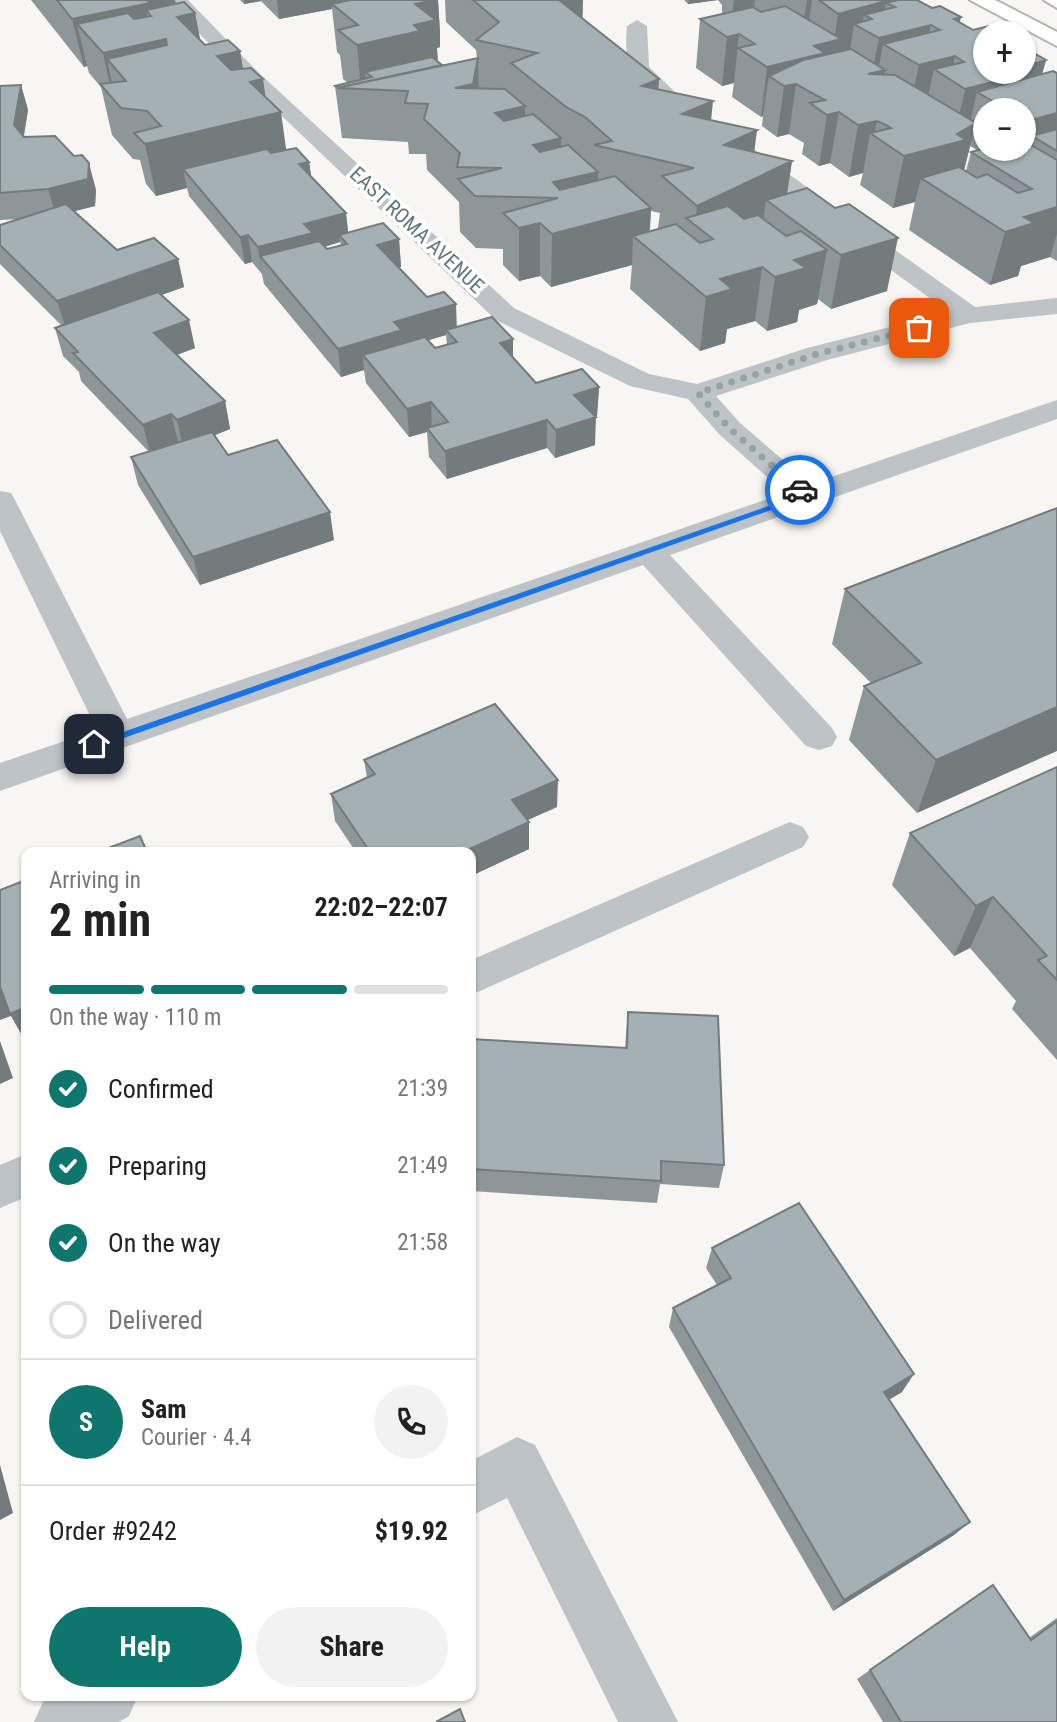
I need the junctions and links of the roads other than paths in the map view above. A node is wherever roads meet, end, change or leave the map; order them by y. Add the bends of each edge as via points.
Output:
1 (177, 0) edge
2 (980, 0) edge
3 (637, 26) dead end
4 (1057, 40) edge
5 (688, 112) edge
6 (732, 144) edge
7 (1057, 306) edge
8 (970, 315) junction
9 (698, 393) junction
10 (1057, 409) edge
11 (807, 496) junction
12 (0, 500) edge
13 (648, 551) junction
14 (118, 736) junction
15 (819, 737) dead end
16 (0, 778) edge
17 (790, 837) dead end
18 (476, 976) edge
19 (21, 1177) edge
20 (0, 1187) edge
21 (476, 1487) edge
22 (100, 1701) edge
23 (63, 1722) edge
24 (649, 1722) edge

1 - 9 street, EAST ROMA AVENUE via 252,77 505,313 640,380
2 - 4 main road
3 - 5 street via 637,69
6 - 8 street
7 - 8 street
8 - 9 street via 817,354
9 - 11 street via 730,429
10 - 11 street
11 - 13 street
12 - 14 street
13 - 14 street
13 - 15 street
14 - 16 street
17 - 18 street
19 - 20 street
21 - 24 street via 517,1463
22 - 23 street

